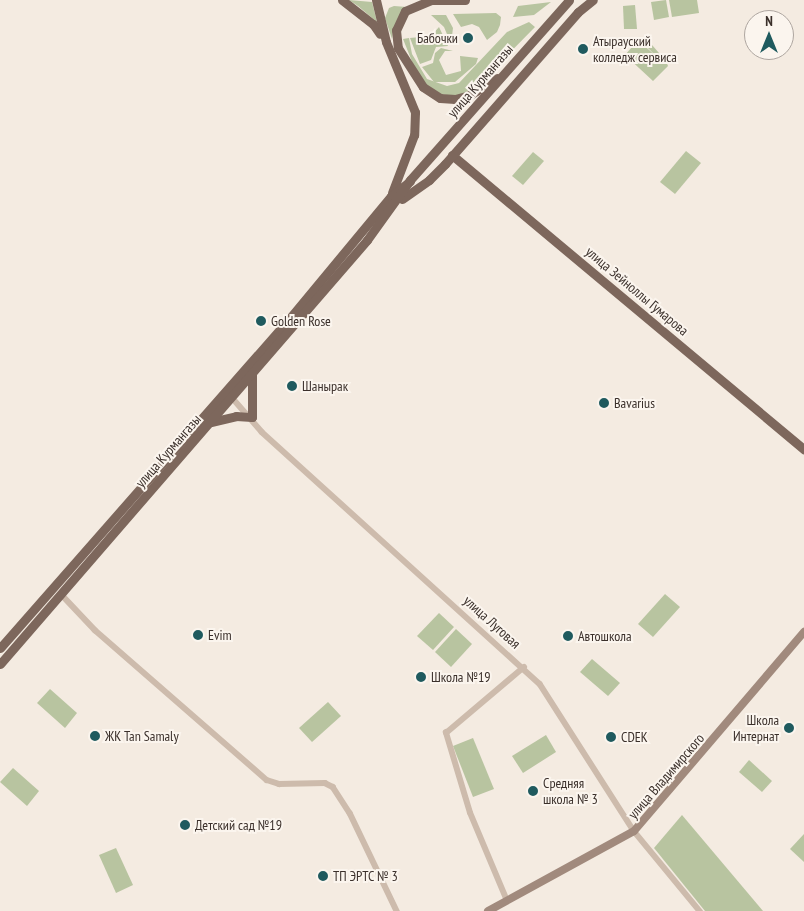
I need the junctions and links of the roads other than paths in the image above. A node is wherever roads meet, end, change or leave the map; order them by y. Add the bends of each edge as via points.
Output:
1 (342, 0) edge
2 (376, 0) edge
3 (429, 0) edge
4 (451, 0) edge
5 (465, 0) edge
6 (570, 0) edge
7 (593, 0) edge
8 (386, 42) junction
9 (506, 73) junction
10 (452, 155) junction
11 (393, 199) junction
12 (273, 342) junction
13 (252, 374) junction
14 (225, 389) junction
15 (232, 397) junction
16 (252, 417) junction
17 (211, 422) junction
18 (804, 449) edge
19 (61, 594) junction
20 (804, 632) edge
21 (0, 648) edge
22 (0, 664) edge
23 (524, 667) junction
24 (634, 831) junction
25 (507, 901) junction
26 (397, 911) edge
27 (488, 911) edge
28 (700, 911) edge

1 - 8 main road via 374,24
2 - 8 main road
3 - 4 main road
3 - 9 main road via 405,11 396,30 398,48 423,87 440,98 455,99 470,95
4 - 5 main road
6 - 9 main road, улица Курмангазы
7 - 10 main road via 578,12
8 - 11 main road via 411,98 416,126
9 - 11 main road, улица Курмангазы
10 - 11 main road via 429,180
10 - 18 main road, улица Зейноллы Гумарова
11 - 12 main road, улица Курмангазы
12 - 13 main road, улица Курмангазы
12 - 14 main road, улица Курмангазы
13 - 15 main road, улица Курмангазы
13 - 16 main road
14 - 15 street, улица Луговая
14 - 21 main road, улица Курмангазы
15 - 16 street, улица Луговая
15 - 17 main road, улица Курмангазы
16 - 17 main road via 236,416
16 - 23 street, улица Луговая via 262,432
17 - 19 main road, улица Курмангазы
19 - 22 main road, улица Курмангазы
19 - 26 street via 95,630 267,780 279,784 326,783 333,787 350,813
20 - 24 street, улица Владимирского
23 - 24 street, улица Луговая via 540,684 584,747
23 - 25 street via 446,733 470,813
24 - 25 street, улица Владимирского
24 - 28 street, улица Луговая
25 - 27 street, улица Владимирского

